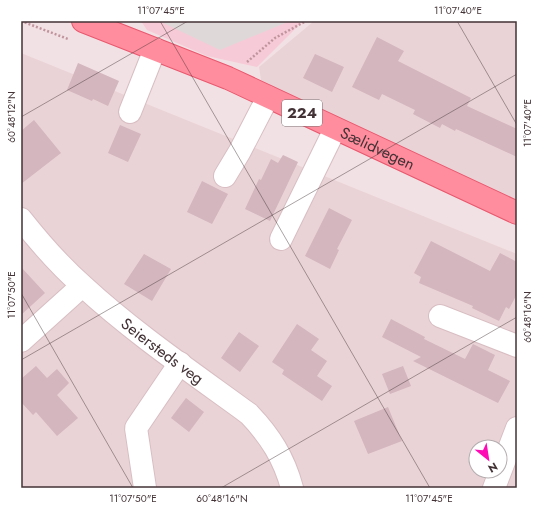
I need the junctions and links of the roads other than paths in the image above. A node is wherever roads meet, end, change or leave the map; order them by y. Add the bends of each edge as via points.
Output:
1 (83, 21) edge
2 (117, 27) edge
3 (155, 48) junction
4 (268, 97) junction
5 (130, 112) dead end
6 (335, 129) junction
7 (225, 176) dead end
8 (517, 213) edge
9 (21, 219) edge
10 (281, 239) dead end
11 (82, 286) junction
12 (440, 316) dead end
13 (21, 341) edge
14 (517, 346) edge
15 (180, 363) junction
16 (517, 428) edge
17 (145, 488) edge
18 (292, 488) edge
19 (494, 488) edge

1 - 2 main road, Sælidvegen / 224
2 - 3 main road, Sælidvegen / 224
3 - 4 main road, Sælidvegen / 224
3 - 5 street
4 - 6 main road, Sælidvegen / 224
4 - 7 street
6 - 8 main road, Sælidvegen / 224
6 - 10 street
9 - 11 street, Seiersteds veg via 46,250
11 - 13 street
11 - 15 street, Seiersteds veg
12 - 14 street
15 - 17 street via 136,428
15 - 18 street, Seiersteds veg via 249,414 265,430 277,448
16 - 19 street

